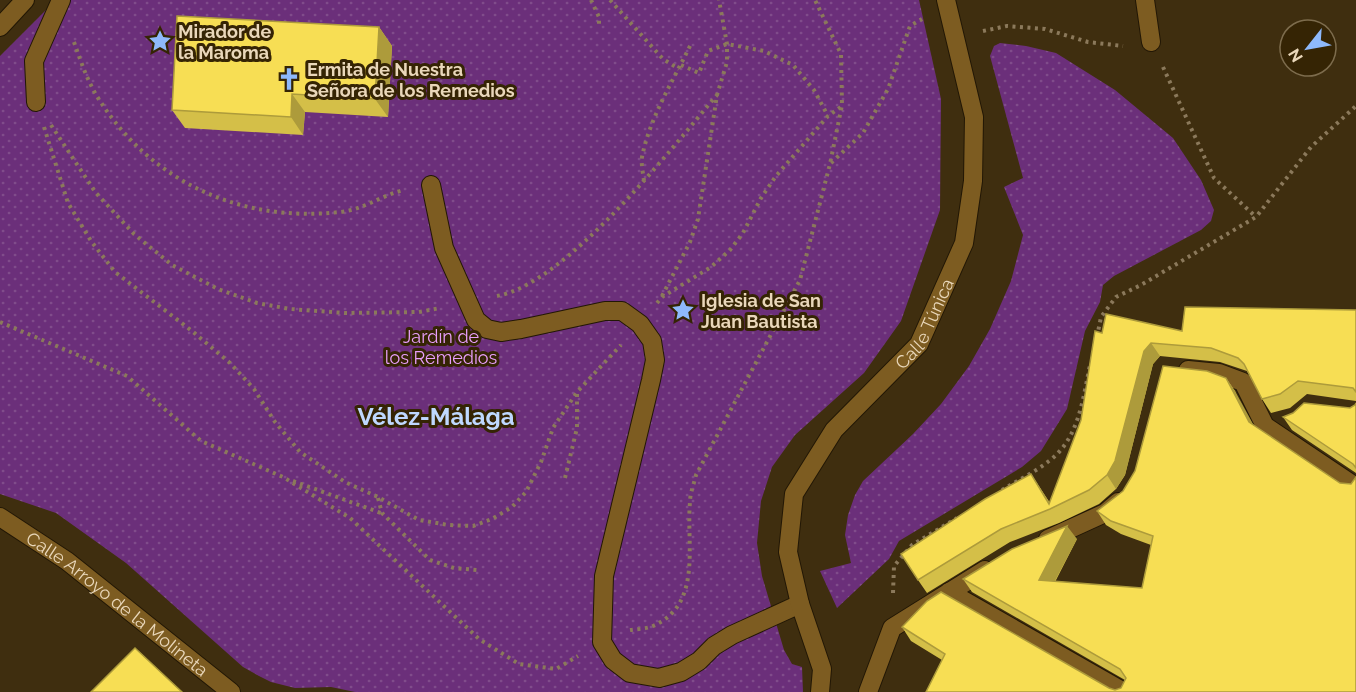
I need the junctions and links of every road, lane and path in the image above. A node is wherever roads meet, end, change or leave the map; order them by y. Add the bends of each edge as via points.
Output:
1 (25, 0) edge
2 (61, 0) edge
3 (591, 0) edge
4 (610, 0) edge
5 (719, 0) edge
6 (815, 0) edge
7 (1145, 0) edge
8 (947, 4) edge
9 (0, 27) edge
10 (599, 28) dead end
11 (72, 32) dead end
12 (956, 36) junction
13 (1151, 42) junction
14 (727, 44) junction
15 (691, 45) dead end
16 (680, 67) junction
17 (717, 96) junction
18 (36, 102) junction
19 (842, 105) junction
20 (1356, 106) edge
21 (828, 116) junction
22 (830, 164) junction
23 (644, 182) junction
24 (431, 185) joint
25 (1256, 217) junction
26 (662, 297) junction
27 (467, 302) junction
28 (0, 322) edge
29 (640, 324) junction
30 (1096, 339) edge
31 (1091, 360) edge
32 (1175, 368) edge
33 (577, 392) junction
34 (1285, 421) edge
35 (1265, 426) junction
36 (283, 477) junction
37 (566, 478) dead end
38 (1356, 487) edge
39 (1130, 488) edge
40 (1002, 490) edge
41 (378, 497) junction
42 (382, 513) junction
43 (962, 514) edge
44 (0, 517) edge
45 (1036, 544) edge
46 (999, 562) edge
47 (477, 570) dead end
48 (949, 592) junction
49 (800, 604) junction
50 (892, 628) junction
51 (628, 631) dead end
52 (602, 642) junction
53 (231, 692) edge
54 (820, 692) edge
55 (868, 692) edge
56 (1124, 692) edge

1 - 9 street
2 - 18 street via 34,60
3 - 10 path
4 - 16 path via 663,59
5 - 14 path
6 - 19 path via 841,54
7 - 13 street
8 - 12 street, Calle Túnica
8 - 22 path via 910,26 888,89 863,133
11 - 24 path via 99,100 124,132 148,158 206,193 243,207 322,214 343,212 391,193
12 - 13 path via 1007,26 1045,29 1110,45
12 - 49 street, Calle Túnica via 974,117 973,181 964,243 919,344 834,430 794,494 788,552
13 - 25 path via 1214,178
14 - 16 path via 708,51 699,73
14 - 17 path via 727,62
14 - 21 path via 764,51 793,65 814,90
15 - 16 path
16 - 23 path via 659,107 642,159
17 - 23 path
17 - 26 path via 698,219
18 - 27 path via 96,193 134,234 172,265 218,289 257,303 345,313 419,312
18 - 41 path via 68,203 116,272 230,363 300,452 345,482
19 - 21 path
19 - 22 path
20 - 25 path via 1311,147
21 - 26 path via 776,176 730,250 711,267
22 - 51 path via 800,280 696,475 690,499 686,589 668,616 652,626
23 - 27 path via 566,258 532,282 505,295
24 - 27 street via 444,248
25 - 30 path via 1116,297 1101,317
26 - 29 path
27 - 29 street via 476,320 487,329 501,332 605,311 622,311
28 - 36 path via 127,376 201,441
29 - 33 path
29 - 52 street via 652,341 655,360 604,576
31 - 40 path via 1078,421 1066,444 1051,460
32 - 35 street via 1219,373 1243,382
33 - 37 path via 577,428
33 - 41 path via 553,428 542,462 526,492 512,507 492,519 472,526 419,520
34 - 35 street
35 - 38 street
36 - 42 path
36 - 52 path via 350,518 479,639 519,664 556,669
39 - 45 street via 1105,513
41 - 42 path
42 - 47 path via 430,560
43 - 50 path via 912,545 894,566
44 - 53 street, Calle Arroyo de la Molineta via 67,561
46 - 48 street
48 - 50 street
48 - 56 street
49 - 52 street via 732,635 681,672 659,678 630,673 613,660
49 - 54 street, Calle Túnica via 822,669
50 - 55 street

